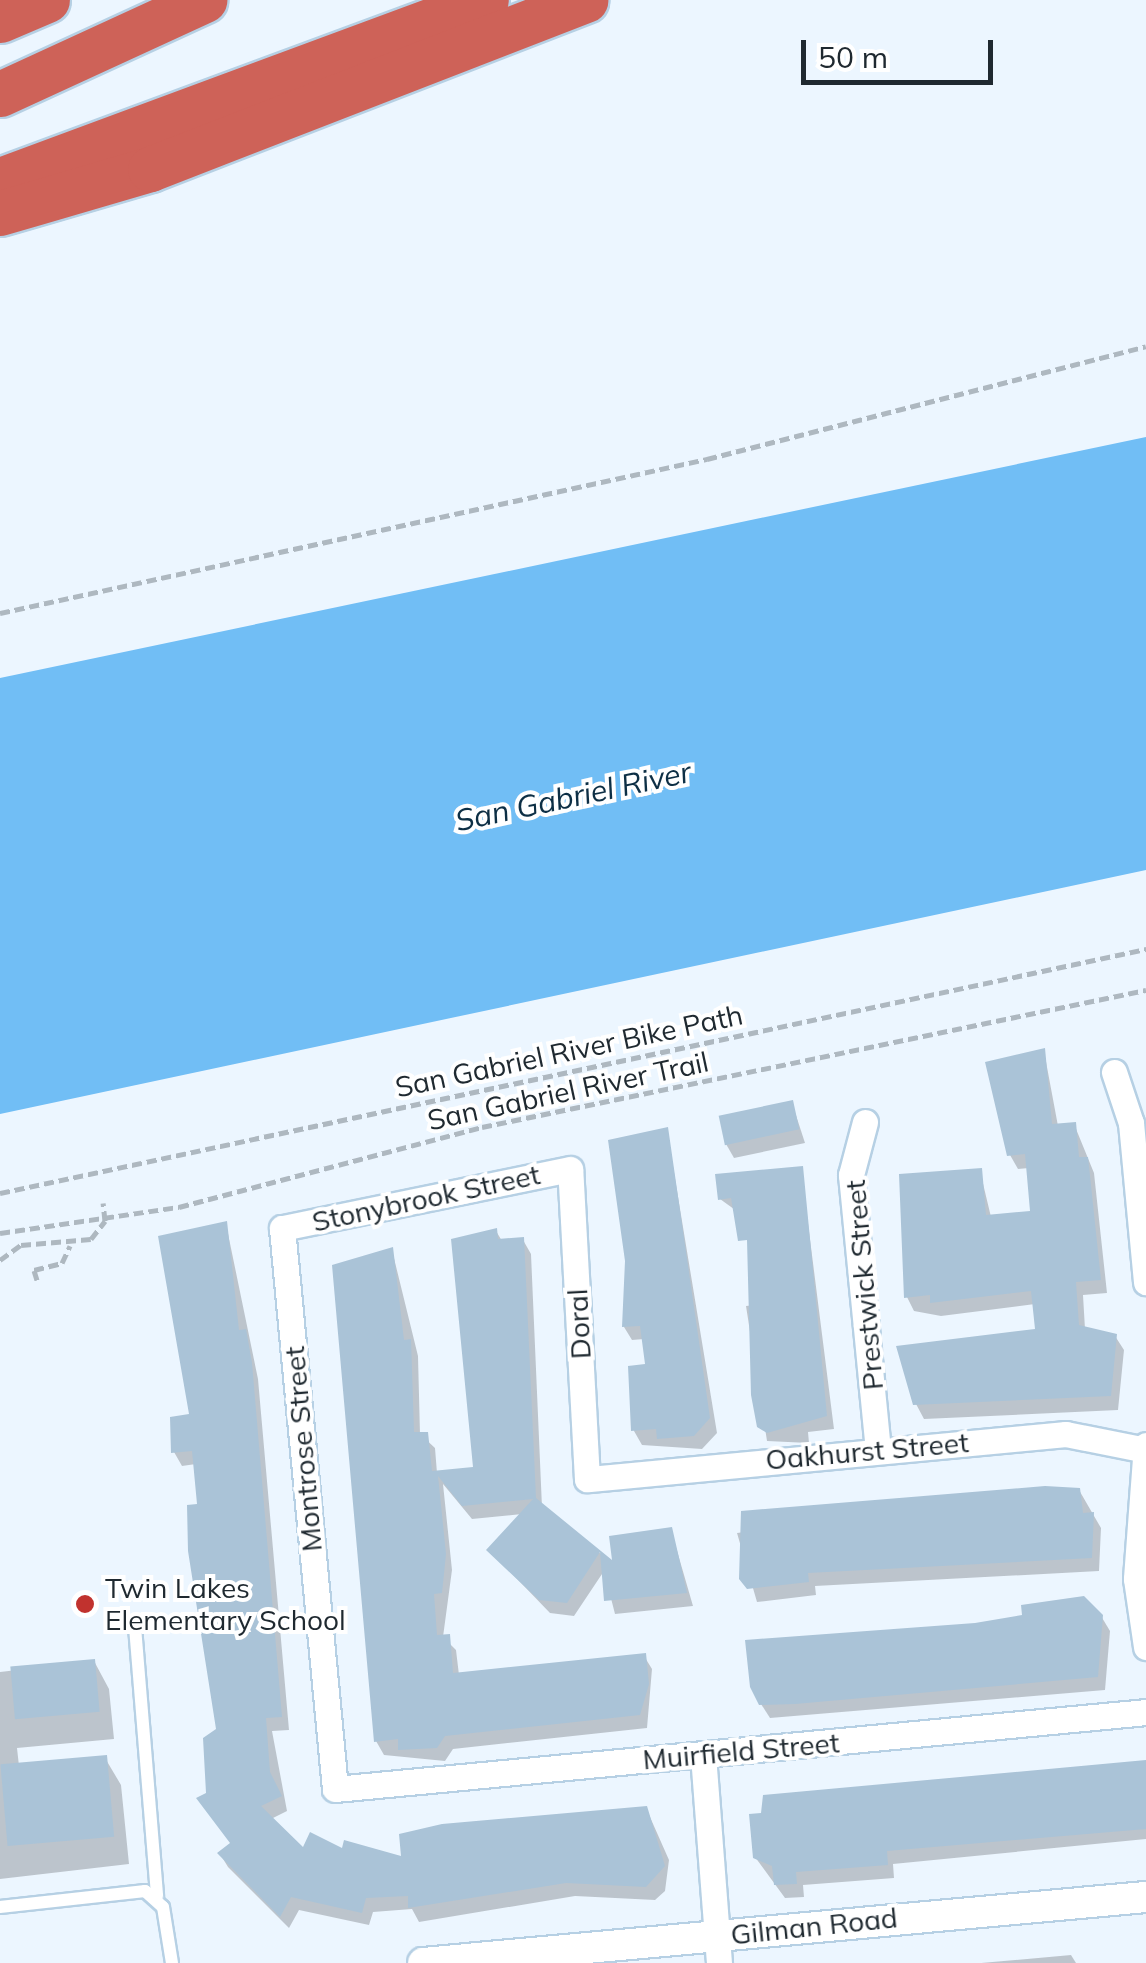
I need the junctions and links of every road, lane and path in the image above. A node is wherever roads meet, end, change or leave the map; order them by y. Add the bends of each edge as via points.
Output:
1 (47, 0) edge
2 (204, 0) edge
3 (486, 0) edge
4 (585, 0) edge
5 (0, 20) edge
6 (0, 94) edge
7 (0, 180) edge
8 (0, 214) edge
9 (1146, 346) edge
10 (0, 613) edge
11 (1146, 949) edge
12 (1146, 990) edge
13 (1114, 1072) dead end
14 (865, 1122) dead end
15 (570, 1168) joint
16 (0, 1193) edge
17 (103, 1203) dead end
18 (105, 1221) junction
19 (27, 1227) junction
20 (282, 1228) joint
21 (0, 1232) edge
22 (30, 1243) junction
23 (70, 1246) junction
24 (0, 1260) edge
25 (37, 1280) dead end
26 (1146, 1282) edge
27 (1146, 1447) edge
28 (878, 1449) junction
29 (587, 1479) joint
30 (135, 1626) dead end
31 (1146, 1646) edge
32 (1146, 1712) edge
33 (704, 1755) junction
34 (335, 1790) joint
35 (157, 1896) junction
36 (1146, 1897) edge
37 (0, 1907) edge
38 (718, 1950) edge
39 (172, 1963) edge
40 (423, 1963) edge

1 - 5 highway
2 - 6 highway
3 - 7 highway
4 - 8 highway via 150,169
9 - 10 path via 707,458
11 - 16 path, San Gabriel River Bike Path
12 - 18 path, San Gabriel River Trail via 482,1128
13 - 26 street via 1131,1123
14 - 28 street, Prestwick Street via 851,1176
15 - 20 street, Stonybrook Street
15 - 29 street, Doral
17 - 18 path
18 - 19 path, San Gabriel River Trail
18 - 23 path
19 - 21 path, San Gabriel River Trail
19 - 22 path
20 - 34 street, Montrose Street
22 - 23 path
22 - 24 path
23 - 25 path via 62,1262 34,1270
27 - 28 street, Oakhurst Street via 1066,1434
27 - 31 street via 1136,1580
28 - 29 street, Oakhurst Street
30 - 35 lane
32 - 33 street, Muirfield Street
33 - 34 street, Muirfield Street
33 - 38 street
35 - 37 lane
35 - 39 lane
36 - 38 street, Gilman Road
38 - 40 street, Gilman Road

